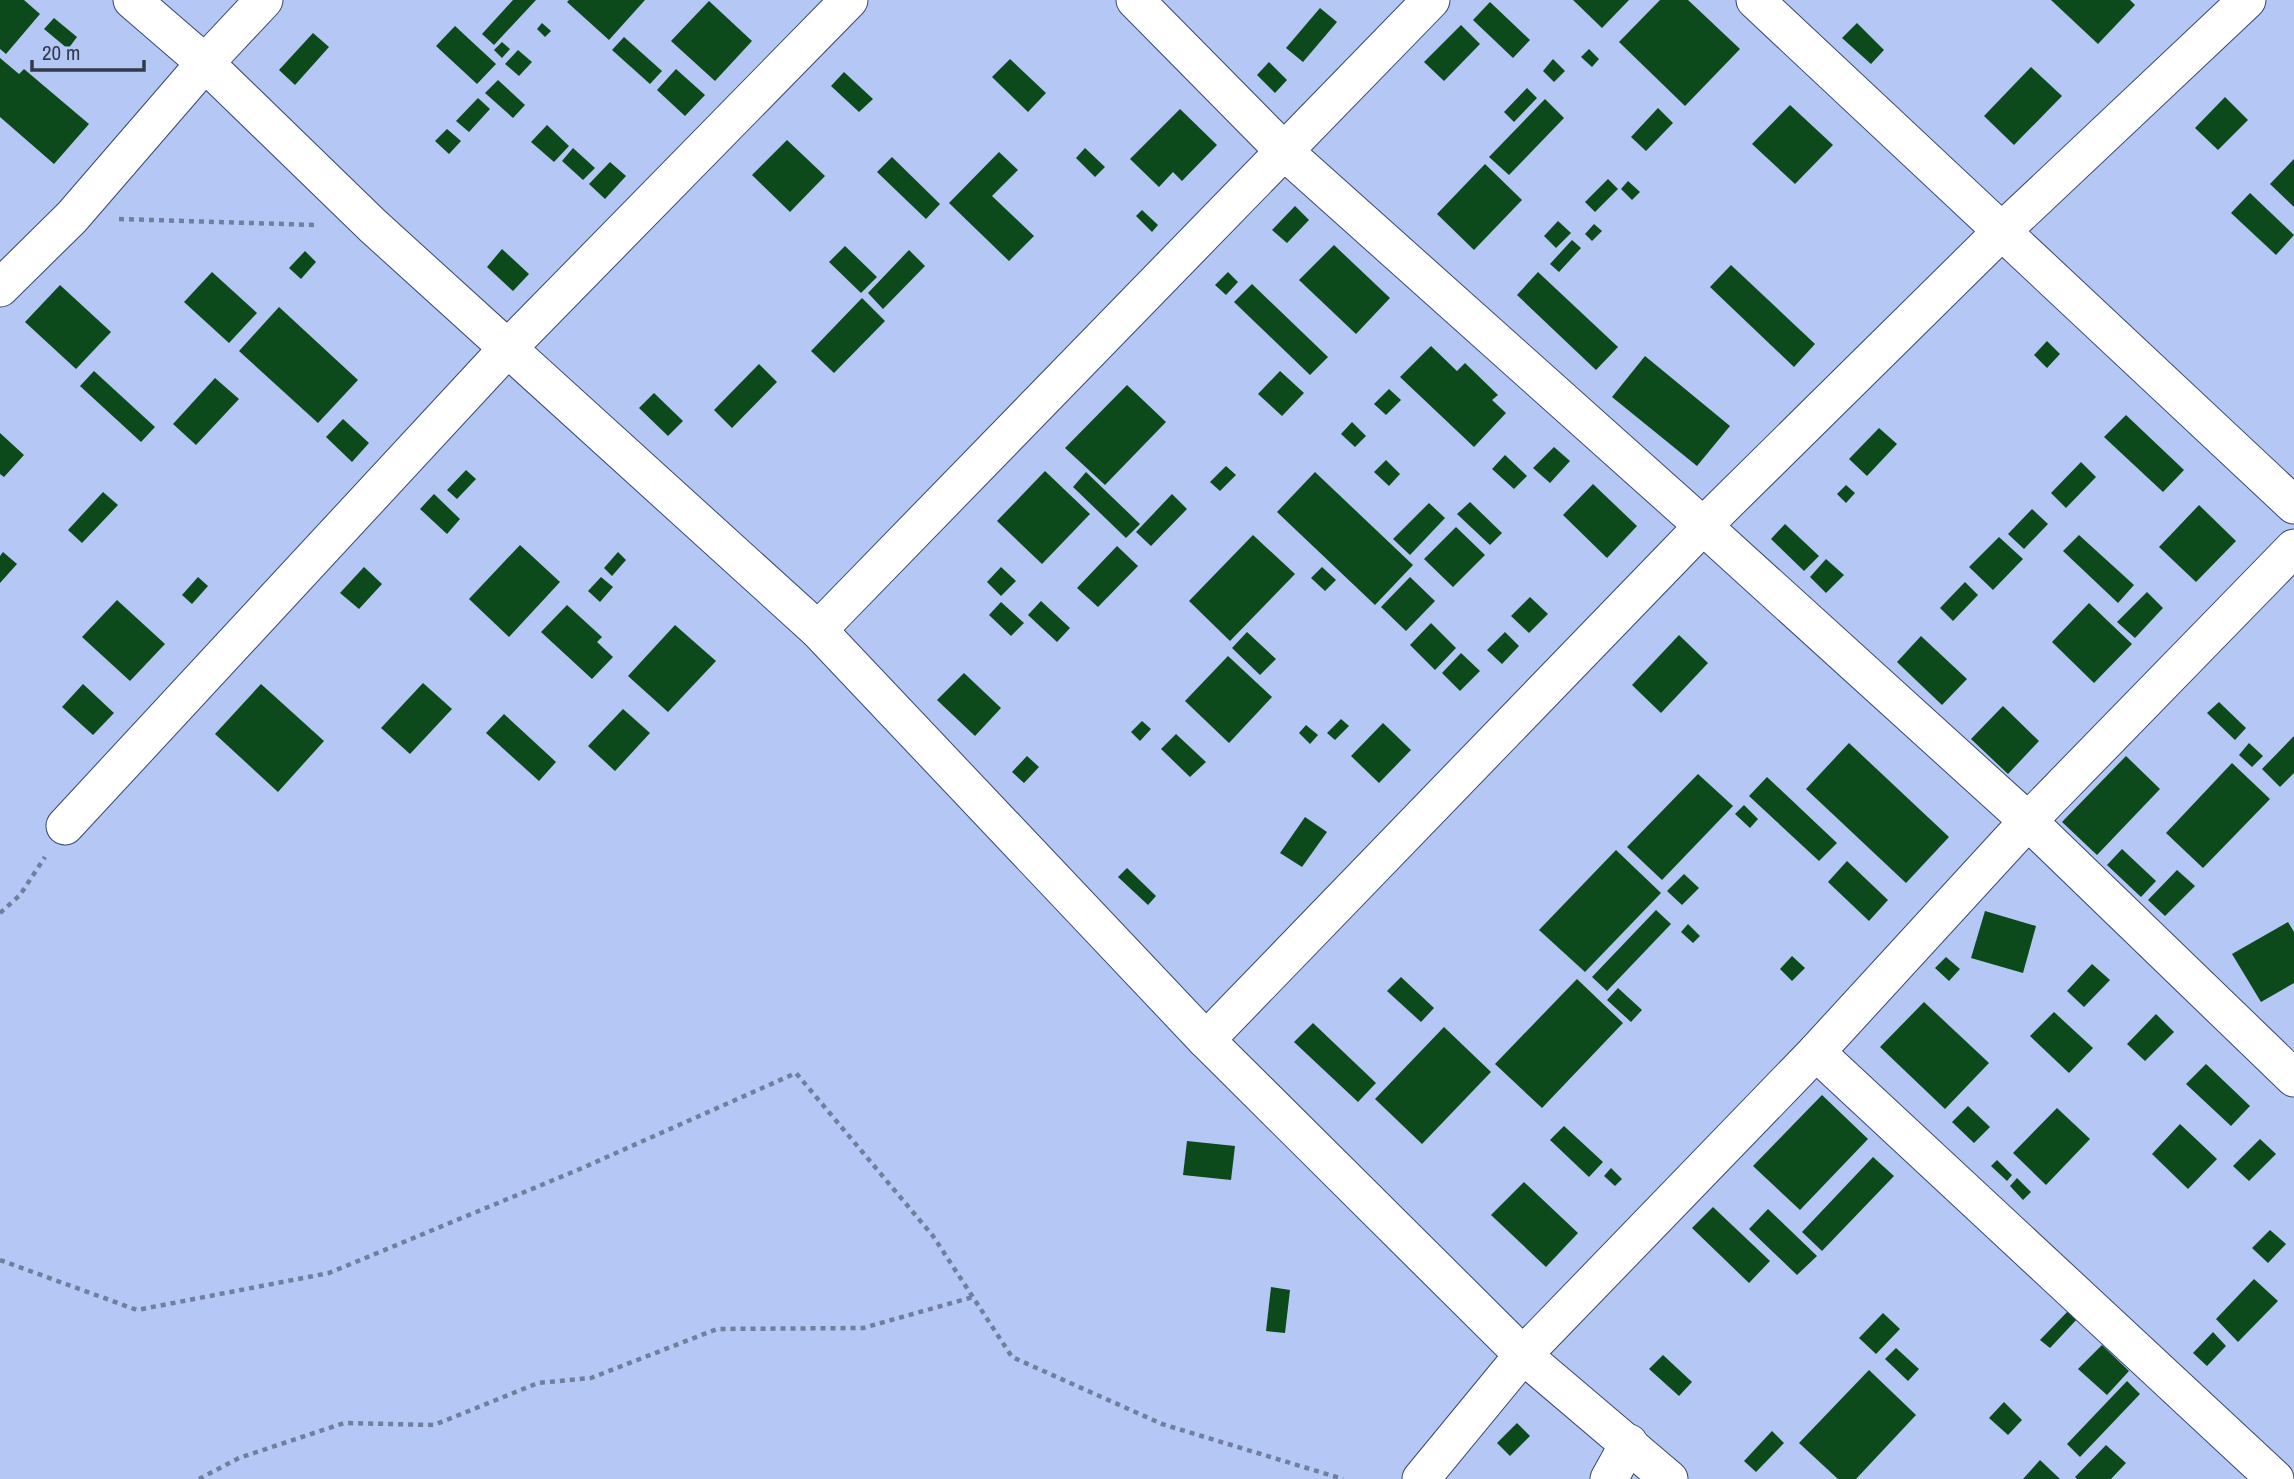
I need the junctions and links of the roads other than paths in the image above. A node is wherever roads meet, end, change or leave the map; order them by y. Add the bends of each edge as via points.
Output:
1 (132, 0) edge
2 (264, 0) edge
3 (849, 0) edge
4 (1135, 0) edge
5 (1431, 0) edge
6 (1755, 0) edge
7 (2247, 0) edge
8 (205, 63) junction
9 (1284, 152) junction
10 (2002, 230) junction
11 (0, 288) edge
12 (507, 349) junction
13 (2294, 505) edge
14 (1703, 526) junction
15 (2294, 548) edge
16 (818, 630) junction
17 (2028, 821) junction
18 (65, 825) road end
19 (1206, 1040) junction
20 (1815, 1052) junction
21 (2294, 1079) edge
22 (1523, 1354) junction
23 (1629, 1443) junction
24 (1421, 1479) edge
25 (1609, 1479) edge
26 (1669, 1479) edge
27 (2275, 1479) edge

1 - 8 street
2 - 8 street
3 - 12 street
4 - 9 street
5 - 9 street
6 - 10 street
7 - 10 street
8 - 11 street via 72,217
8 - 12 street
9 - 14 street
9 - 16 street
10 - 13 street
10 - 14 street
12 - 16 street
12 - 18 street
14 - 17 street
14 - 19 street
15 - 17 street
16 - 19 street
17 - 20 street
17 - 21 street
19 - 22 street
20 - 22 street
20 - 27 street
22 - 23 street
22 - 24 street
23 - 25 street
23 - 26 street

